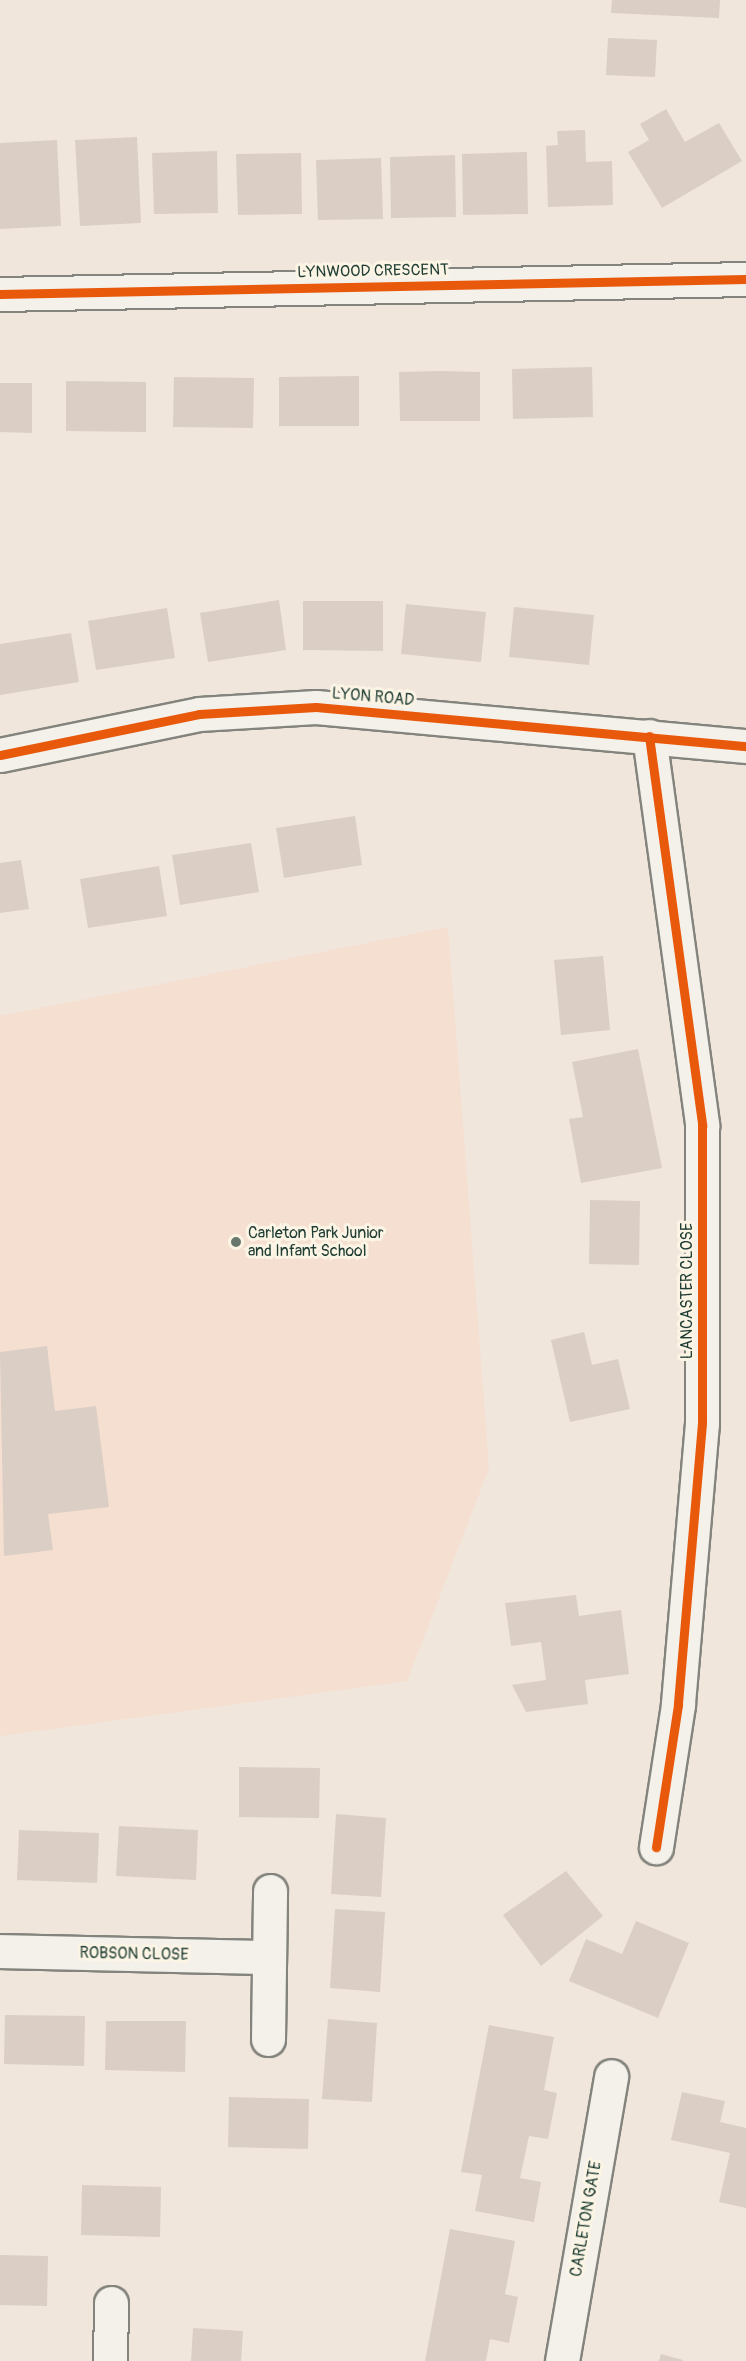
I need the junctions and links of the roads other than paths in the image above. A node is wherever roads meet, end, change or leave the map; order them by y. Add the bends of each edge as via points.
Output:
1 (746, 279) edge
2 (0, 294) edge
3 (649, 736) junction
4 (746, 746) edge
5 (0, 755) edge
6 (656, 1847) dead end
7 (270, 1891) dead end
8 (0, 1951) edge
9 (268, 1957) junction
10 (268, 2039) dead end
11 (610, 2076) dead end
12 (111, 2303) dead end
13 (110, 2361) edge
14 (562, 2361) edge

1 - 2 street, LYNWOOD CRESCENT
3 - 4 street, LYON ROAD
3 - 5 street, LYON ROAD via 316,707 200,714
3 - 6 street, LANCASTER CLOSE via 702,1125 702,1423 678,1705
7 - 9 street
8 - 9 street, ROBSON CLOSE
9 - 10 street
11 - 14 street, CARLETON GATE
12 - 13 street

